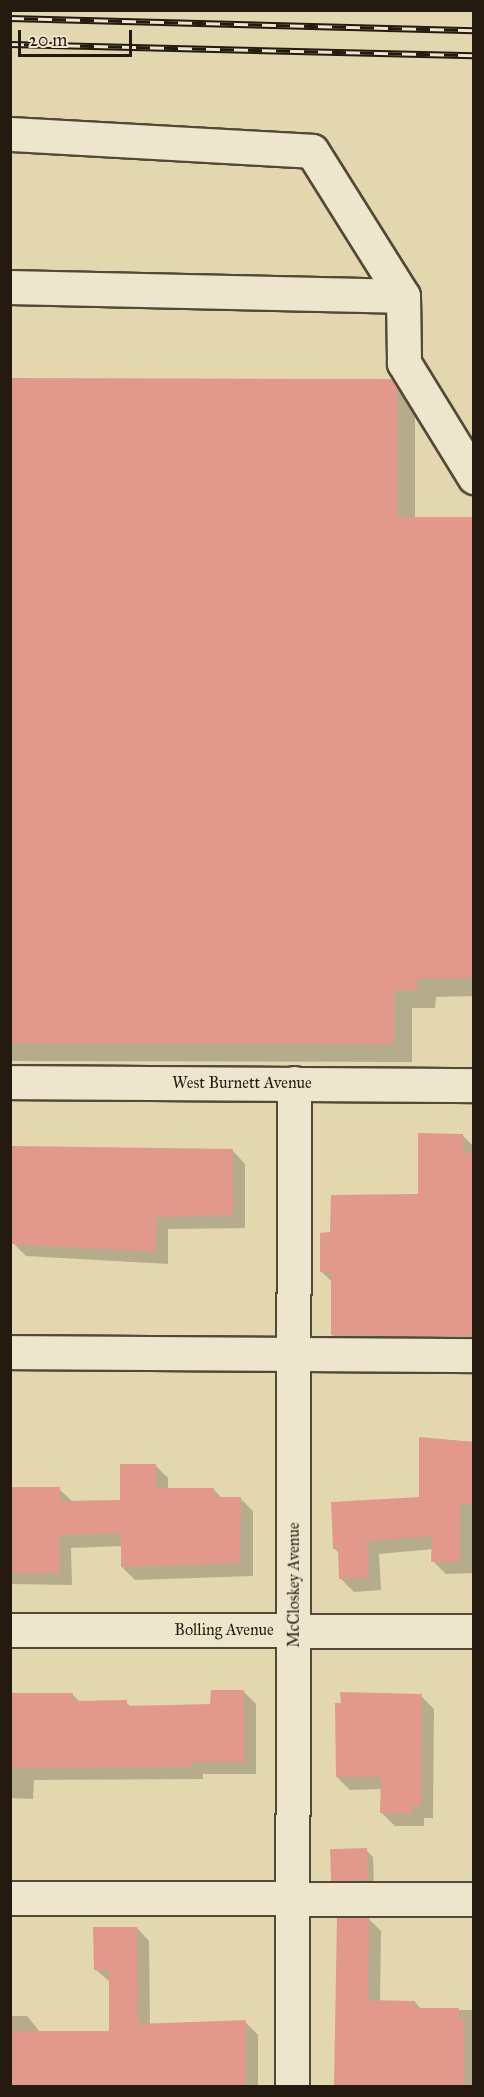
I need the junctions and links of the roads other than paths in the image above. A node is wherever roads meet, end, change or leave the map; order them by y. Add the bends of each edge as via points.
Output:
1 (10, 134) edge
2 (10, 286) edge
3 (403, 296) junction
4 (474, 477) edge
5 (10, 1082) edge
6 (294, 1083) junction
7 (474, 1084) edge
8 (10, 1352) edge
9 (294, 1355) junction
10 (474, 1355) edge
11 (10, 1629) edge
12 (294, 1630) junction
13 (474, 1631) edge
14 (10, 1898) edge
15 (293, 1898) junction
16 (474, 1899) edge
17 (292, 2086) edge

1 - 3 street via 312,151
2 - 3 street
3 - 4 street via 404,363
5 - 6 street, West Burnett Avenue
6 - 7 street, West Burnett Avenue
6 - 9 street, McCloskey Avenue
8 - 9 street
9 - 10 street
9 - 12 street, McCloskey Avenue
11 - 12 street, Bolling Avenue
12 - 13 street, Bolling Avenue
12 - 15 street, McCloskey Avenue
14 - 15 street
15 - 16 street
15 - 17 street, McCloskey Avenue

